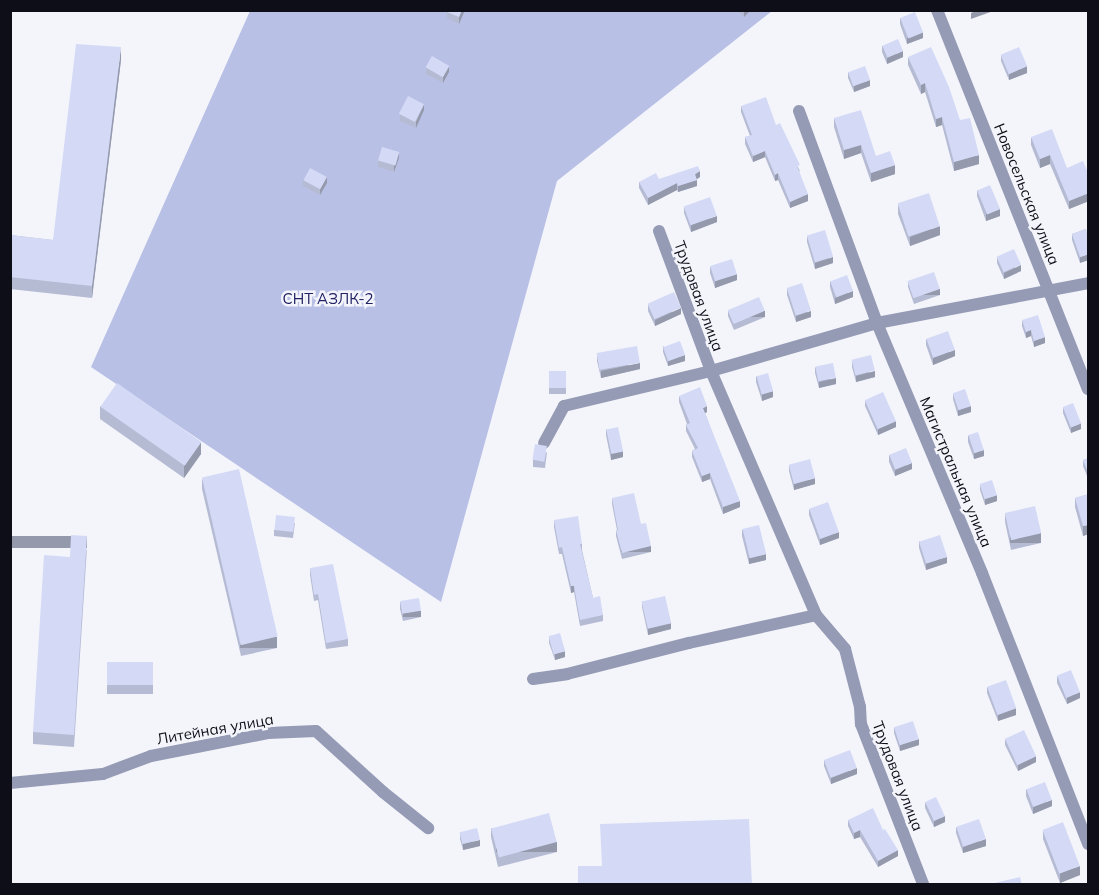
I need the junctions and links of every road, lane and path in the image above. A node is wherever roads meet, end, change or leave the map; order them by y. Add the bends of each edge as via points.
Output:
1 (937, 10) edge
2 (799, 111) dead end
3 (659, 231) dead end
4 (1089, 283) edge
5 (1050, 291) junction
6 (878, 323) junction
7 (711, 371) junction
8 (1089, 389) edge
9 (544, 443) edge
10 (816, 615) junction
11 (533, 679) dead end
12 (10, 783) edge
13 (428, 828) dead end
14 (1089, 844) edge
15 (923, 885) edge

1 - 5 street, Новосельская улица
2 - 6 street, Магистральная улица
3 - 7 street, Трудовая улица
4 - 5 street
5 - 6 street
5 - 8 street, Новосельская улица
6 - 7 street
6 - 14 street, Магистральная улица via 987,584
7 - 9 street, Трудовая улица via 564,406
7 - 10 street, Трудовая улица
10 - 11 street
10 - 15 street, Трудовая улица via 845,649 861,724
12 - 13 street, Литейная улица via 103,774 151,756 268,733 316,731

